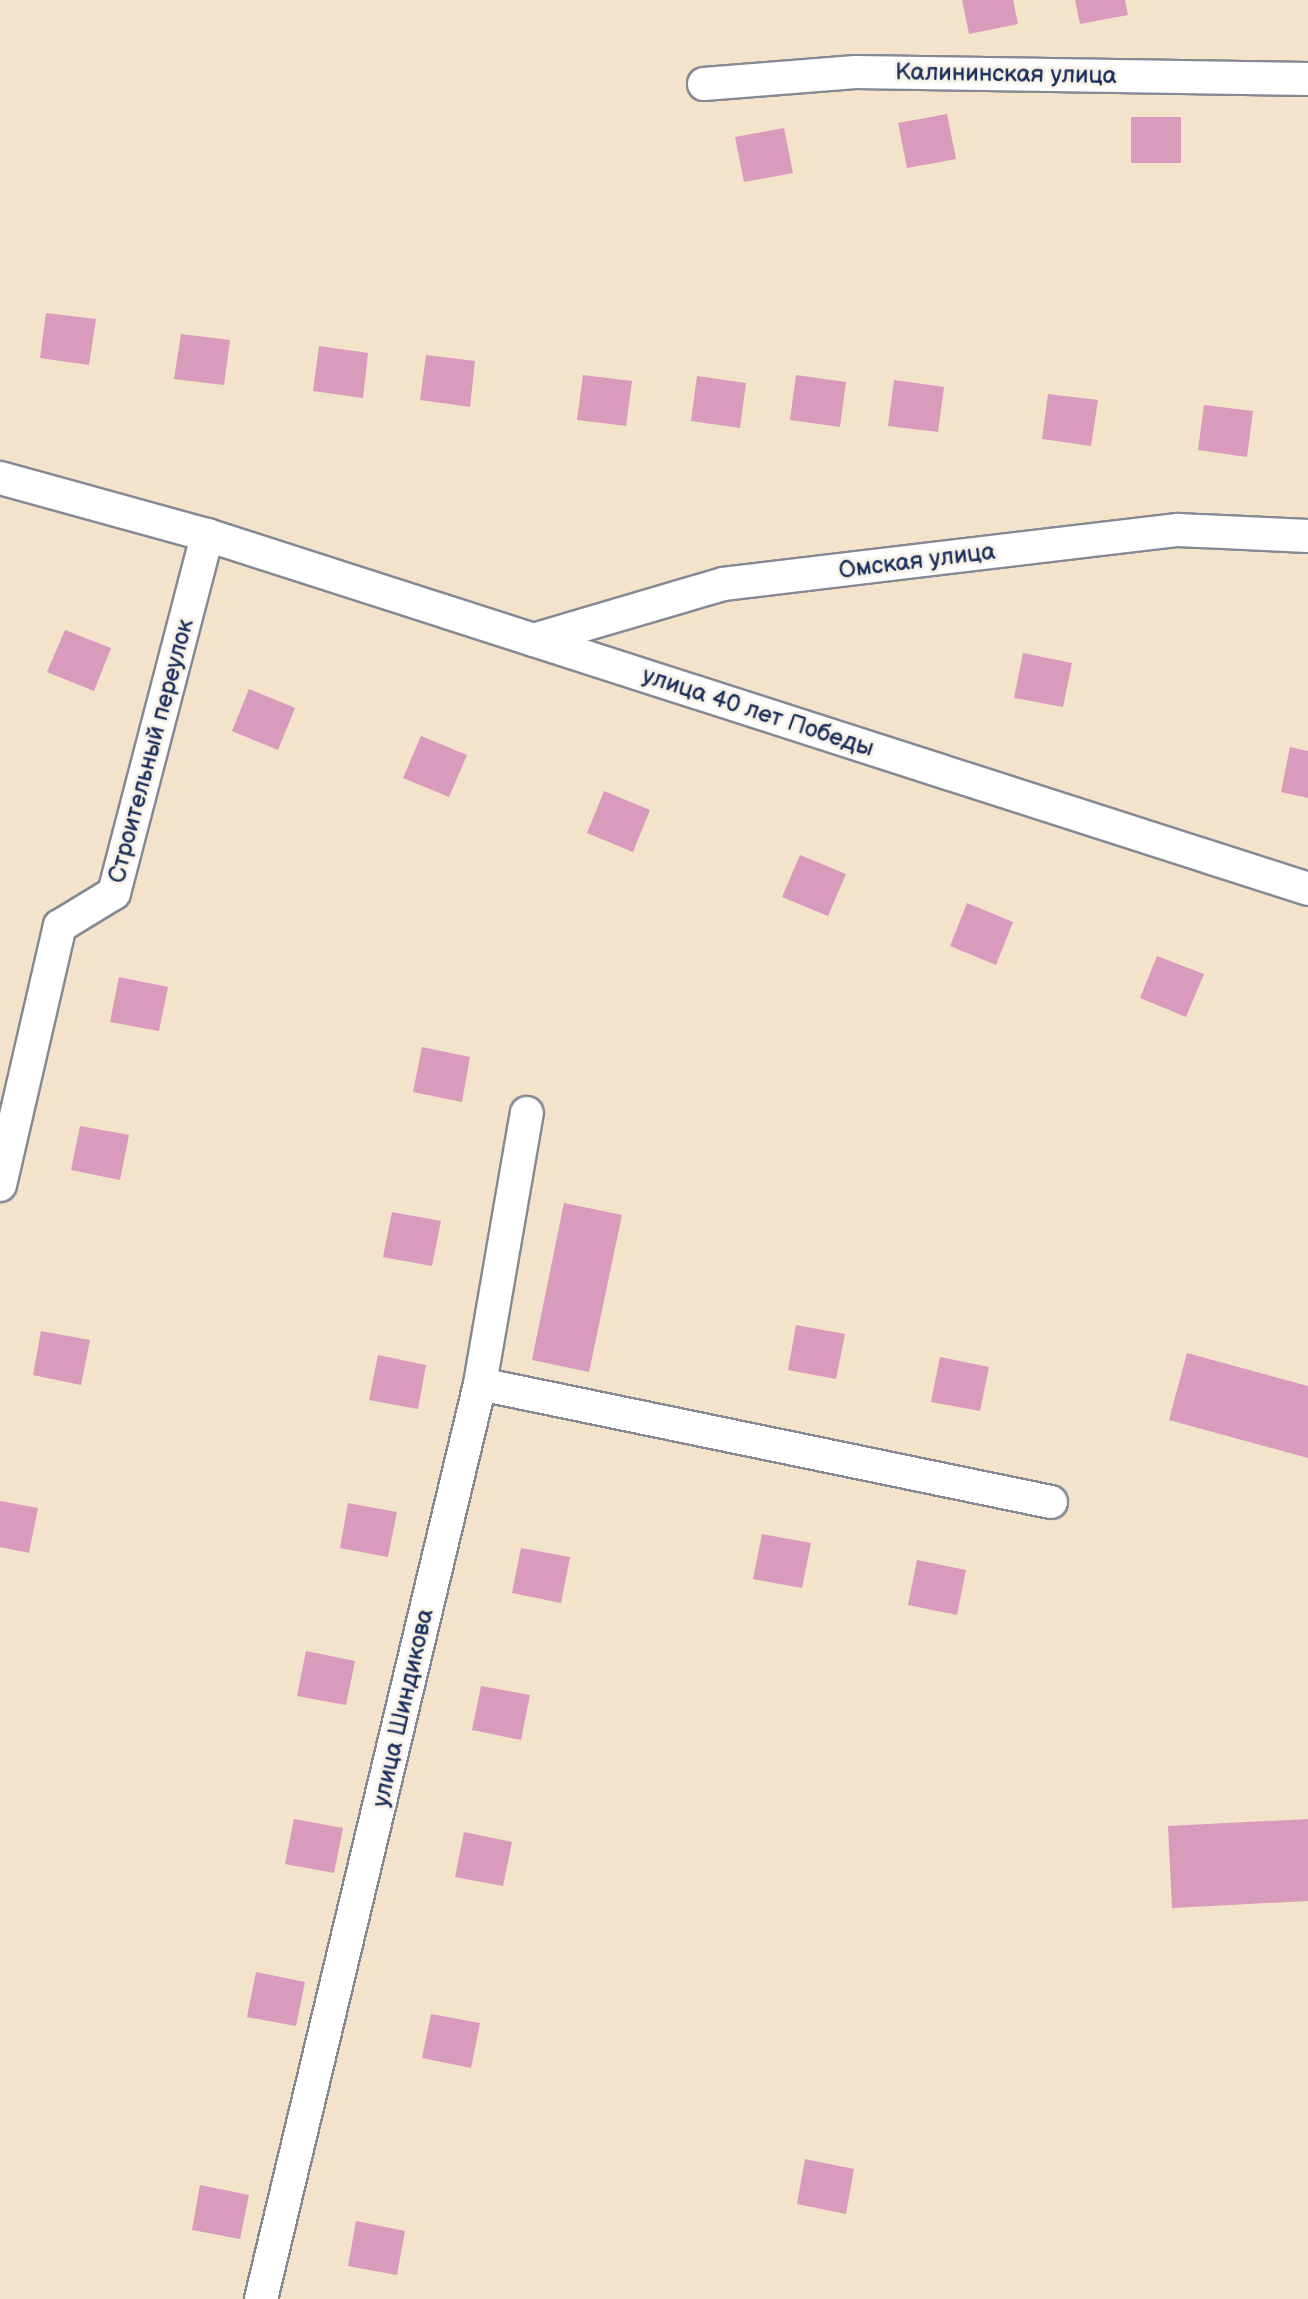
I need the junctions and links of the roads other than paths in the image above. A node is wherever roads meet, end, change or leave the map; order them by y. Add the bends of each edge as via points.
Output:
1 (1308, 79) edge
2 (704, 84) dead end
3 (0, 478) edge
4 (207, 535) junction
5 (1308, 536) edge
6 (533, 640) junction
7 (1308, 889) edge
8 (527, 1112) dead end
9 (0, 1185) edge
10 (480, 1384) junction
11 (1051, 1502) dead end
12 (261, 2299) edge

1 - 2 street, Калининская улица via 856,72
3 - 4 street, улица 40 лет Победы
4 - 6 street, улица 40 лет Победы
4 - 9 street, Строительный переулок via 114,893 60,926
5 - 6 street, Омская улица via 1178,530 723,584
6 - 7 street, улица 40 лет Победы
8 - 10 street, улица Шиндикова
10 - 11 street
10 - 12 street, улица Шиндикова

